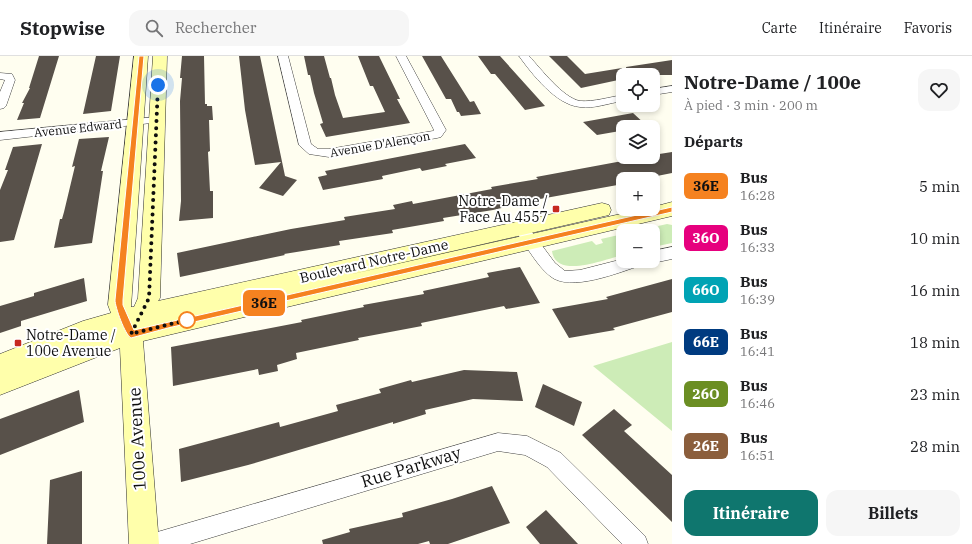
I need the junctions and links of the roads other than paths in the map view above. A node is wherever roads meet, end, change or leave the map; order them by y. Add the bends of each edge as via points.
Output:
1 (141, 56) edge
2 (160, 56) edge
3 (283, 56) edge
4 (401, 56) edge
5 (524, 56) edge
6 (0, 76) edge
7 (672, 89) edge
8 (660, 91) edge
9 (616, 99) edge
10 (0, 106) edge
11 (146, 121) junction
12 (0, 136) edge
13 (660, 202) edge
14 (616, 207) edge
15 (671, 207) edge
16 (526, 235) junction
17 (672, 252) edge
18 (660, 255) edge
19 (616, 267) edge
20 (132, 322) junction
21 (0, 365) edge
22 (0, 384) edge
23 (144, 544) edge
24 (154, 544) edge
25 (637, 544) edge

1 - 11 street, 100e Avenue
2 - 11 street, 100e Avenue
3 - 4 street, Avenue D'Alençon via 305,145 309,150 329,153 437,134 440,130
5 - 9 street via 568,101 578,104
6 - 10 street via 8,76 10,80
7 - 8 street
11 - 12 street, Avenue Edward
11 - 20 street, 100e Avenue via 149,298
11 - 20 street, 100e Avenue via 119,300 119,305
13 - 15 street, Boulevard Notre-Dame
14 - 16 street, Boulevard Notre-Dame
15 - 16 street, Boulevard Notre-Dame
16 - 19 street via 555,273 564,277 575,277
16 - 20 street, Boulevard Notre-Dame
17 - 18 street
20 - 21 street, Boulevard Notre-Dame via 91,328
20 - 22 street, Boulevard Notre-Dame via 99,345
20 - 23 street, 100e Avenue
24 - 25 street, Rue Parkway via 498,442 527,446 554,460

